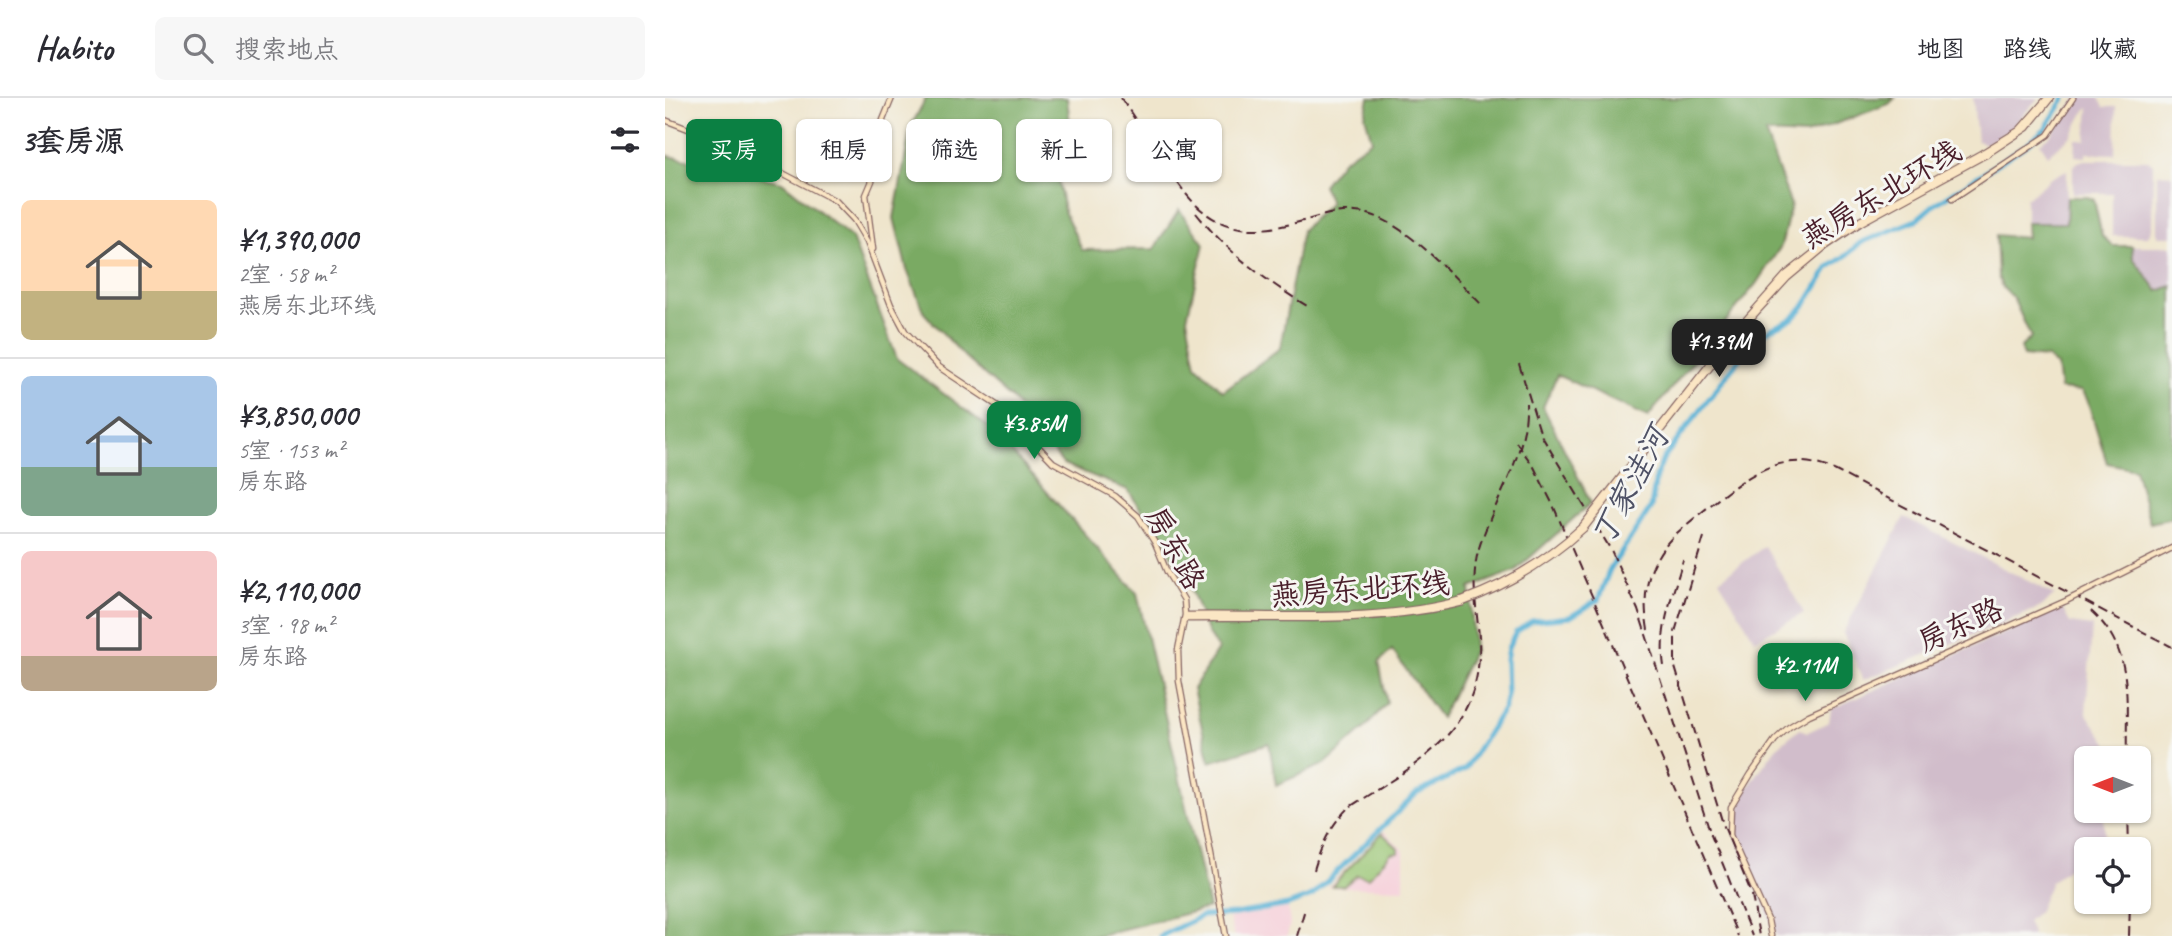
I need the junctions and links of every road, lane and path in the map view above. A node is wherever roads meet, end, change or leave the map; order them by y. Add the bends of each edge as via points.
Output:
1 (892, 98) edge
2 (2049, 98) edge
3 (2073, 98) edge
4 (665, 120) edge
5 (1952, 199) dead end
6 (873, 253) junction
7 (2172, 548) edge
8 (1185, 617) junction
9 (1226, 936) edge
10 (1771, 936) edge

1 - 6 main road via 883,120 880,162 866,195
2 - 8 main road, 燕房东北环线, bridge via 2019,130 1985,154 1860,220 1785,275 1732,334 1581,526 1524,570 1463,601 1436,606 1313,615
3 - 5 main road via 2048,135
4 - 6 main road, 房东路 via 727,144 836,201 854,220
6 - 8 main road, 房东路 via 905,331 932,359 1001,408 1053,462 1115,496 1138,516 1182,595
7 - 10 main road, 房东路, bridge via 1789,726 1731,807 1729,825
8 - 9 main road, 房东路 via 1178,650 1179,681

